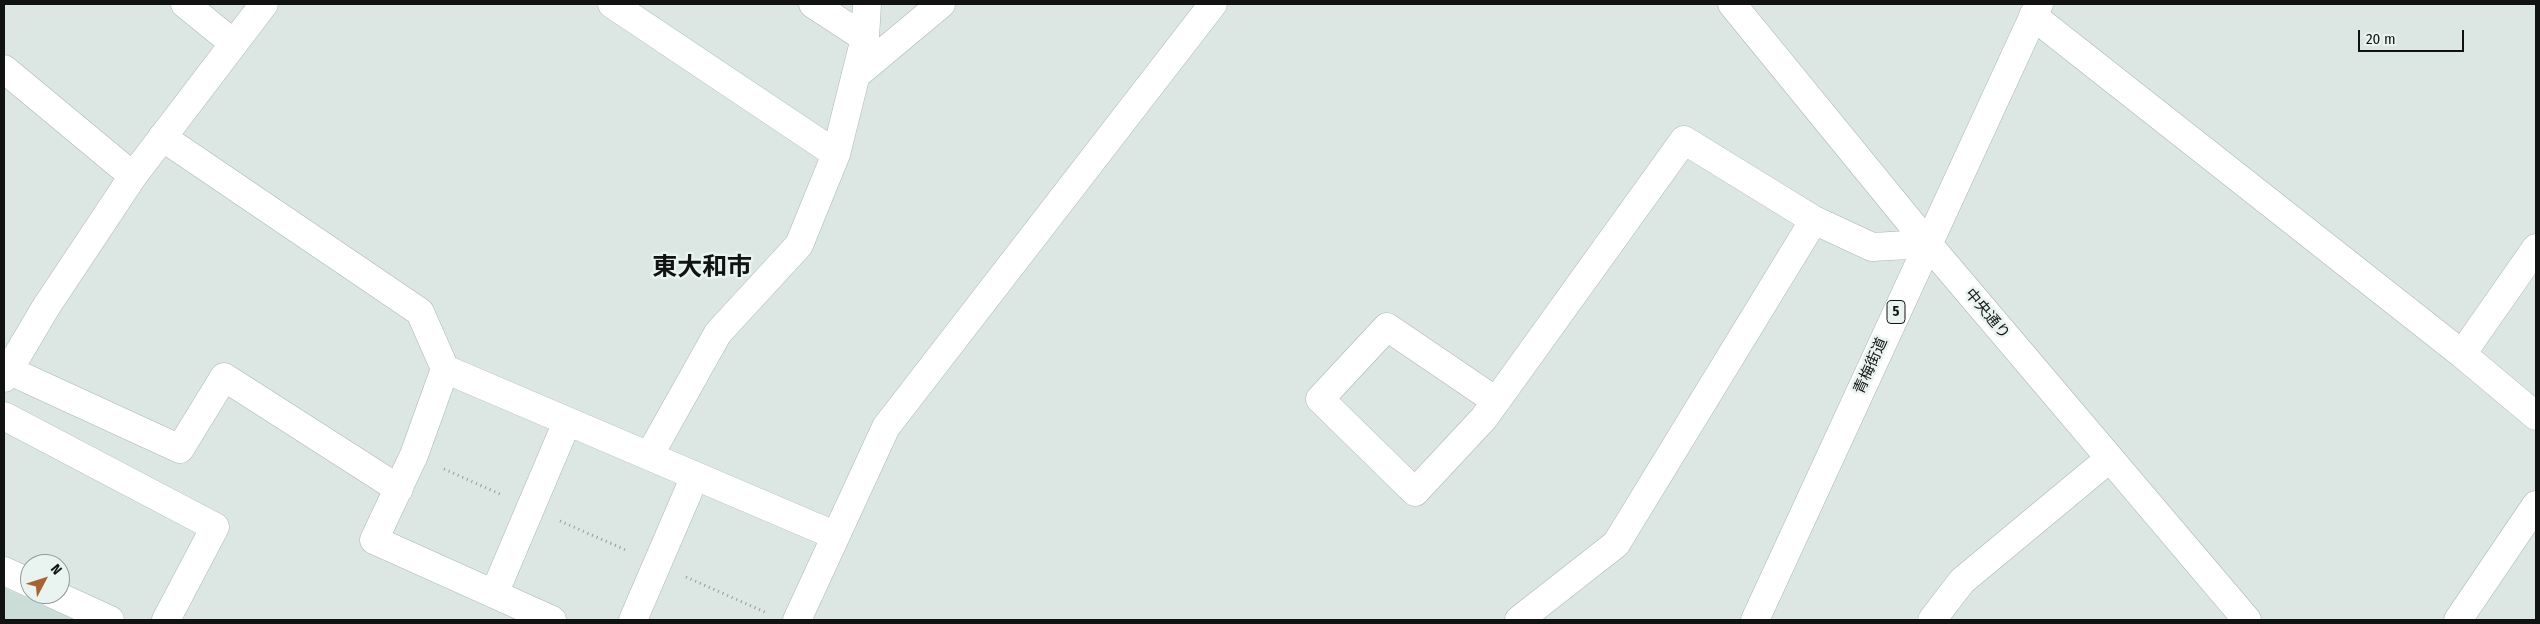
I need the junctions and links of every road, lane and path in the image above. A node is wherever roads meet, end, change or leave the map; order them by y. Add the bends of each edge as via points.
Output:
1 (185, 4) edge
2 (264, 4) edge
3 (612, 4) edge
4 (813, 4) edge
5 (868, 4) edge
6 (941, 4) edge
7 (1213, 4) edge
8 (1732, 4) edge
9 (2036, 10) edge
10 (865, 38) junction
11 (233, 43) junction
12 (4, 69) edge
13 (856, 75) junction
14 (162, 136) junction
15 (836, 154) junction
16 (133, 176) junction
17 (1814, 220) junction
18 (1928, 244) junction
19 (2536, 248) edge
20 (2462, 354) junction
21 (445, 369) junction
22 (6, 374) edge
23 (1496, 401) junction
24 (4, 416) edge
25 (2536, 416) edge
26 (567, 422) junction
27 (414, 455) junction
28 (649, 456) junction
29 (2109, 458) junction
30 (695, 476) junction
31 (399, 490) junction
32 (2536, 506) edge
33 (530, 507) junction
34 (834, 535) junction
35 (657, 564) junction
36 (4, 571) edge
37 (20, 578) edge
38 (494, 594) junction
39 (70, 602) edge
40 (786, 618) edge
41 (110, 620) edge
42 (166, 620) edge
43 (552, 620) edge
44 (633, 620) edge
45 (1519, 620) edge
46 (1755, 620) edge
47 (1932, 620) edge
48 (2247, 620) edge
49 (2458, 620) edge

1 - 11 street
2 - 11 street
3 - 15 street
4 - 10 street
5 - 10 street
6 - 13 street
7 - 34 street via 886,427
8 - 18 street, 中央通り
9 - 18 street, 青梅街道 / 5
9 - 20 street
10 - 13 street
11 - 14 street
12 - 16 street
13 - 15 street
14 - 16 street
14 - 21 street via 420,312
15 - 28 street via 799,245 718,333
16 - 22 street via 46,307
17 - 18 street via 1872,247
17 - 23 street via 1684,140
17 - 45 street via 1616,544
18 - 29 street, 中央通り
18 - 46 street, 青梅街道 / 5
19 - 20 street
20 - 25 street
21 - 26 street
21 - 27 street
22 - 31 street via 180,449 224,377
23 - 23 street via 1387,326 1320,399 1415,492
24 - 42 street via 215,527
26 - 28 street
26 - 33 street
27 - 31 street
27 - 33 path
28 - 30 street
29 - 47 street via 1962,581
29 - 48 street, 中央通り
30 - 34 street
30 - 35 street
31 - 38 street via 374,540
32 - 49 street
33 - 35 path
33 - 38 street
34 - 40 street
35 - 40 path
35 - 44 street
36 - 37 street
38 - 43 street
39 - 41 street

